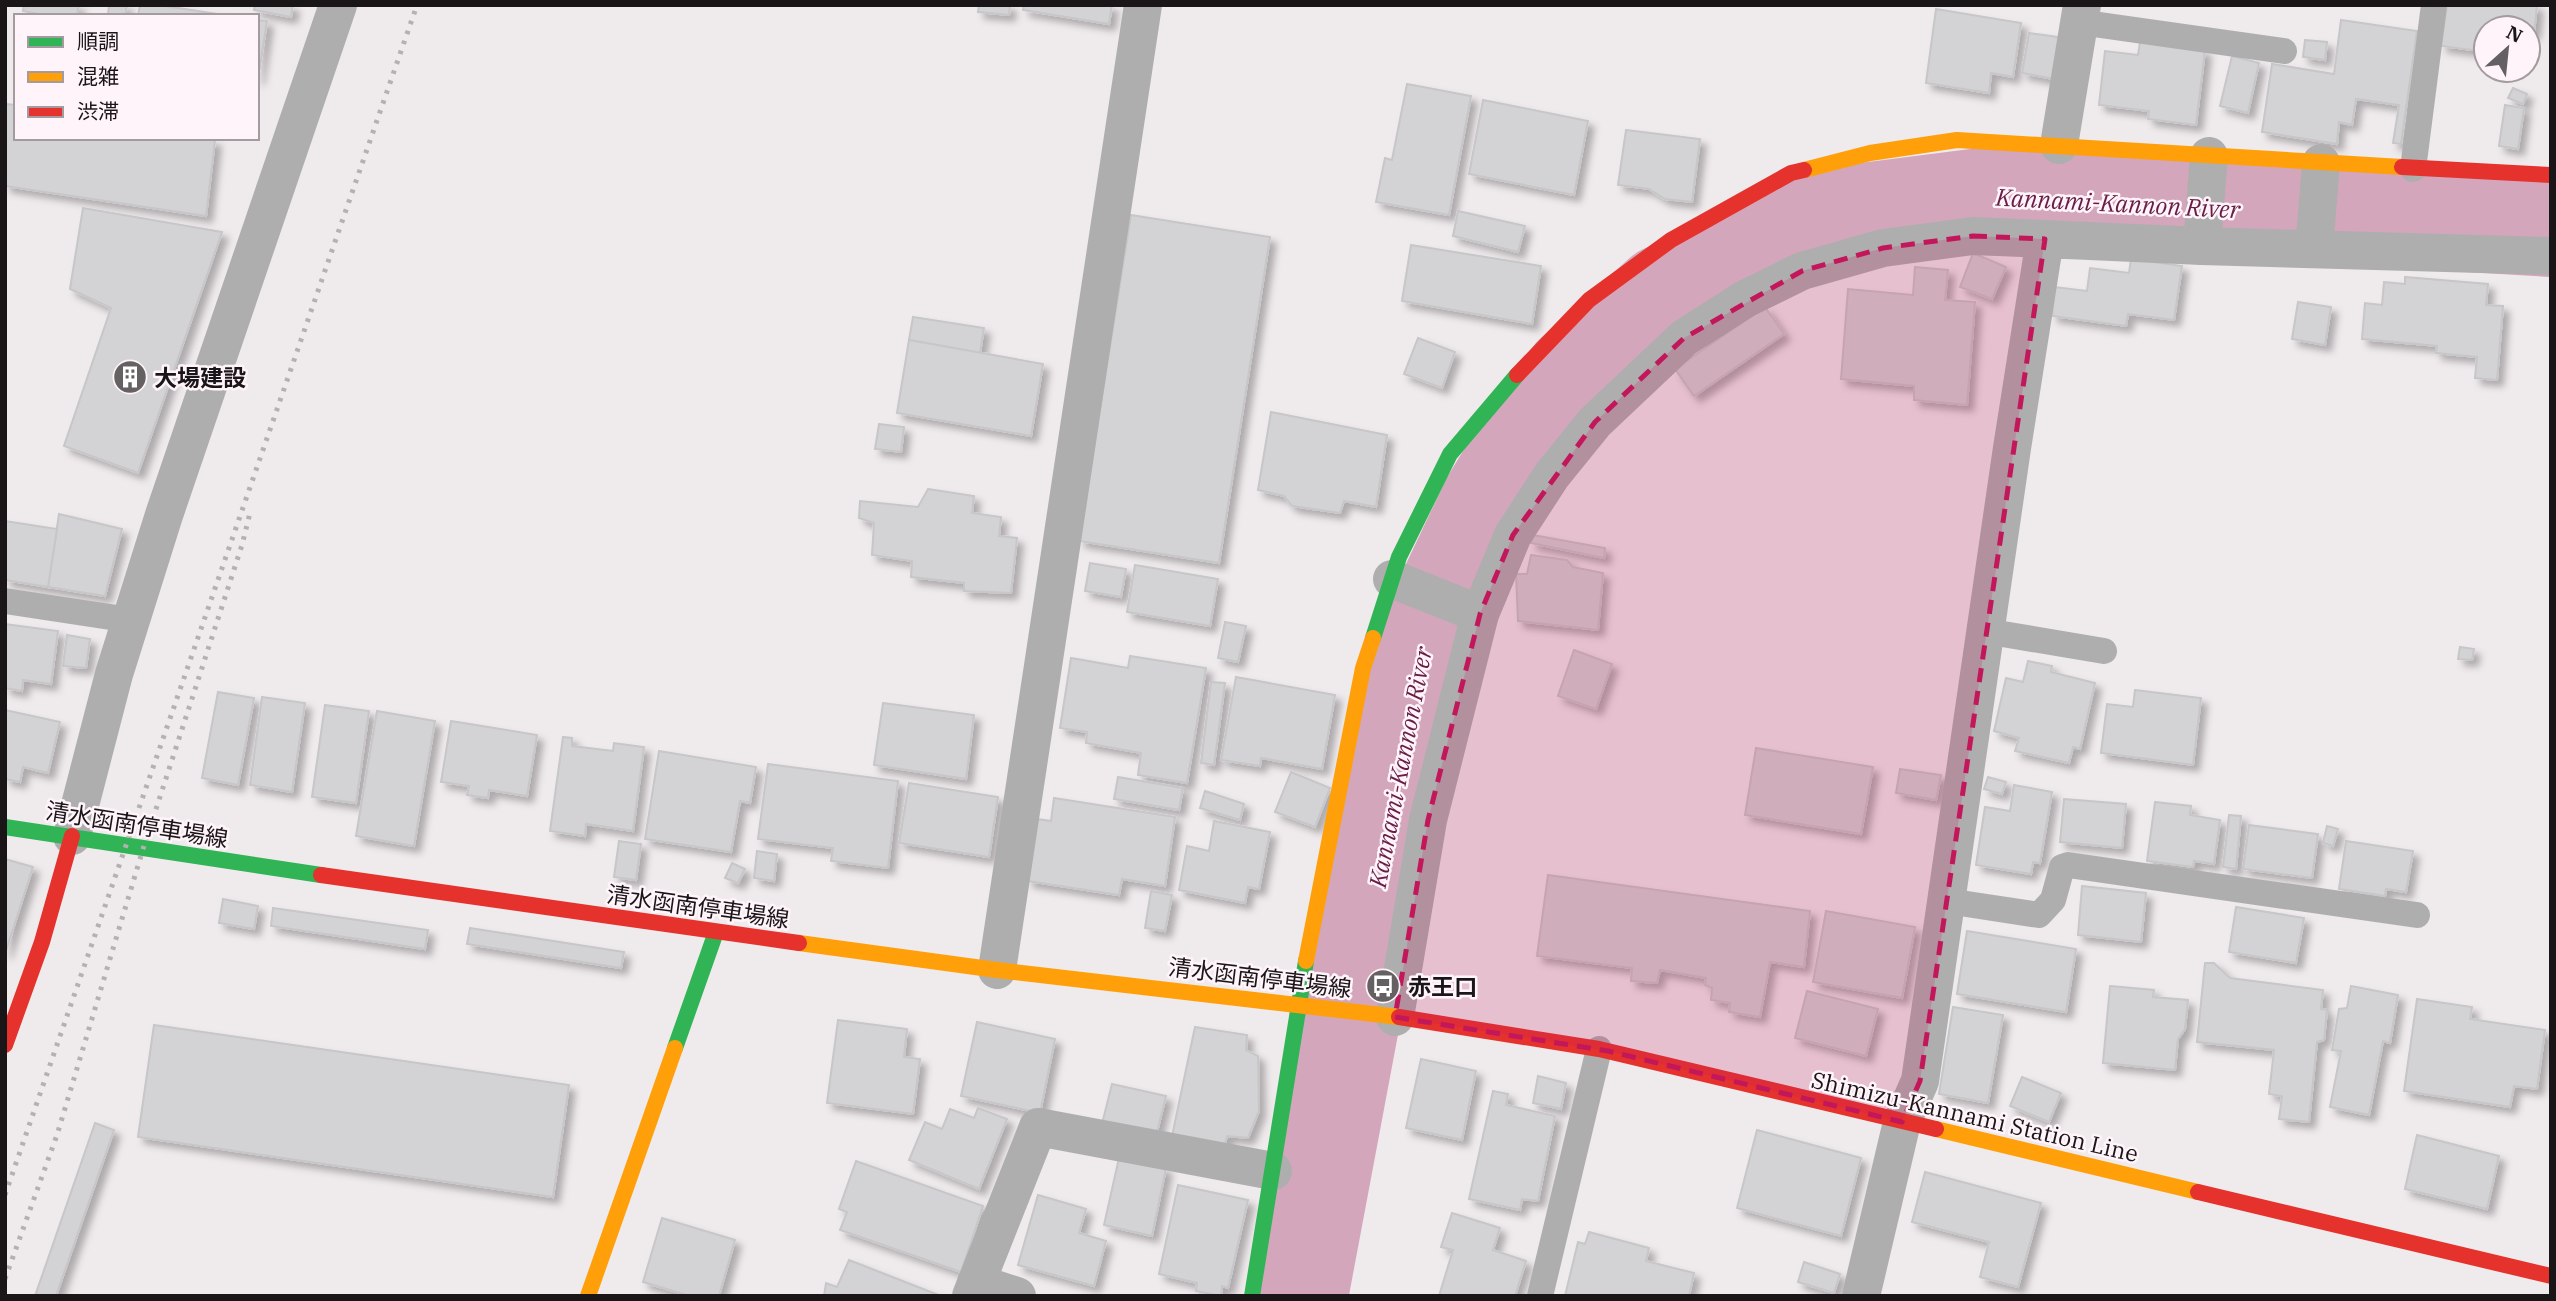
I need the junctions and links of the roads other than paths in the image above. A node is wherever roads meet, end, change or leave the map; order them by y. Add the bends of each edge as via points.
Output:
1 (338, 5) edge
2 (1143, 5) edge
3 (2434, 5) edge
4 (2080, 14) edge
5 (2284, 51) dead end
6 (2059, 145) junction
7 (2208, 163) junction
8 (2413, 169) junction
9 (2320, 171) junction
10 (2551, 175) edge
11 (2202, 238) junction
12 (2045, 239) junction
13 (2315, 243) junction
14 (2551, 256) edge
15 (1404, 584) junction
16 (5, 601) edge
17 (1471, 610) junction
18 (131, 620) junction
19 (1986, 631) junction
20 (2104, 650) dead end
21 (5, 827) edge
22 (72, 836) junction
23 (1947, 901) junction
24 (2417, 915) dead end
25 (716, 932) junction
26 (997, 970) junction
27 (1298, 1004) junction
28 (1390, 1016) junction
29 (5, 1045) edge
30 (1599, 1049) junction
31 (1902, 1122) junction
32 (1273, 1171) junction
33 (2551, 1276) edge
34 (973, 1289) edge
35 (588, 1296) edge
36 (1017, 1296) edge
37 (1252, 1296) edge
38 (1540, 1296) edge
39 (1861, 1296) edge

1 - 18 street
2 - 26 street
3 - 8 lane
4 - 5 lane
4 - 6 street
6 - 7 street
6 - 15 street via 1957,140 1870,153 1791,173 1671,240 1589,300 1450,454 1399,557
7 - 9 street
7 - 11 street
8 - 9 street
8 - 10 street
9 - 13 street
11 - 12 street
11 - 13 street
12 - 17 street via 1973,236 1872,251 1802,271 1745,299 1684,338 1595,422 1552,475
12 - 19 street
13 - 14 street
15 - 17 street
15 - 27 street via 1363,668
16 - 18 lane
17 - 28 street
18 - 22 street
19 - 20 lane
19 - 23 street
21 - 22 street, 清水函南停車場線
22 - 25 street, 清水函南停車場線
22 - 29 street via 51,919
23 - 24 lane via 2039,915 2053,900 2062,867 2068,865
23 - 31 street via 1920,1081
25 - 26 street, 清水函南停車場線
25 - 35 street
26 - 27 street, 清水函南停車場線
27 - 28 street, 清水函南停車場線
27 - 32 street
28 - 30 street, Shimizu-Kannami Station Line
30 - 31 street, Shimizu-Kannami Station Line
30 - 38 lane
31 - 33 street, Shimizu-Kannami Station Line
31 - 39 street
32 - 34 street via 1038,1127
32 - 37 street
34 - 36 street

